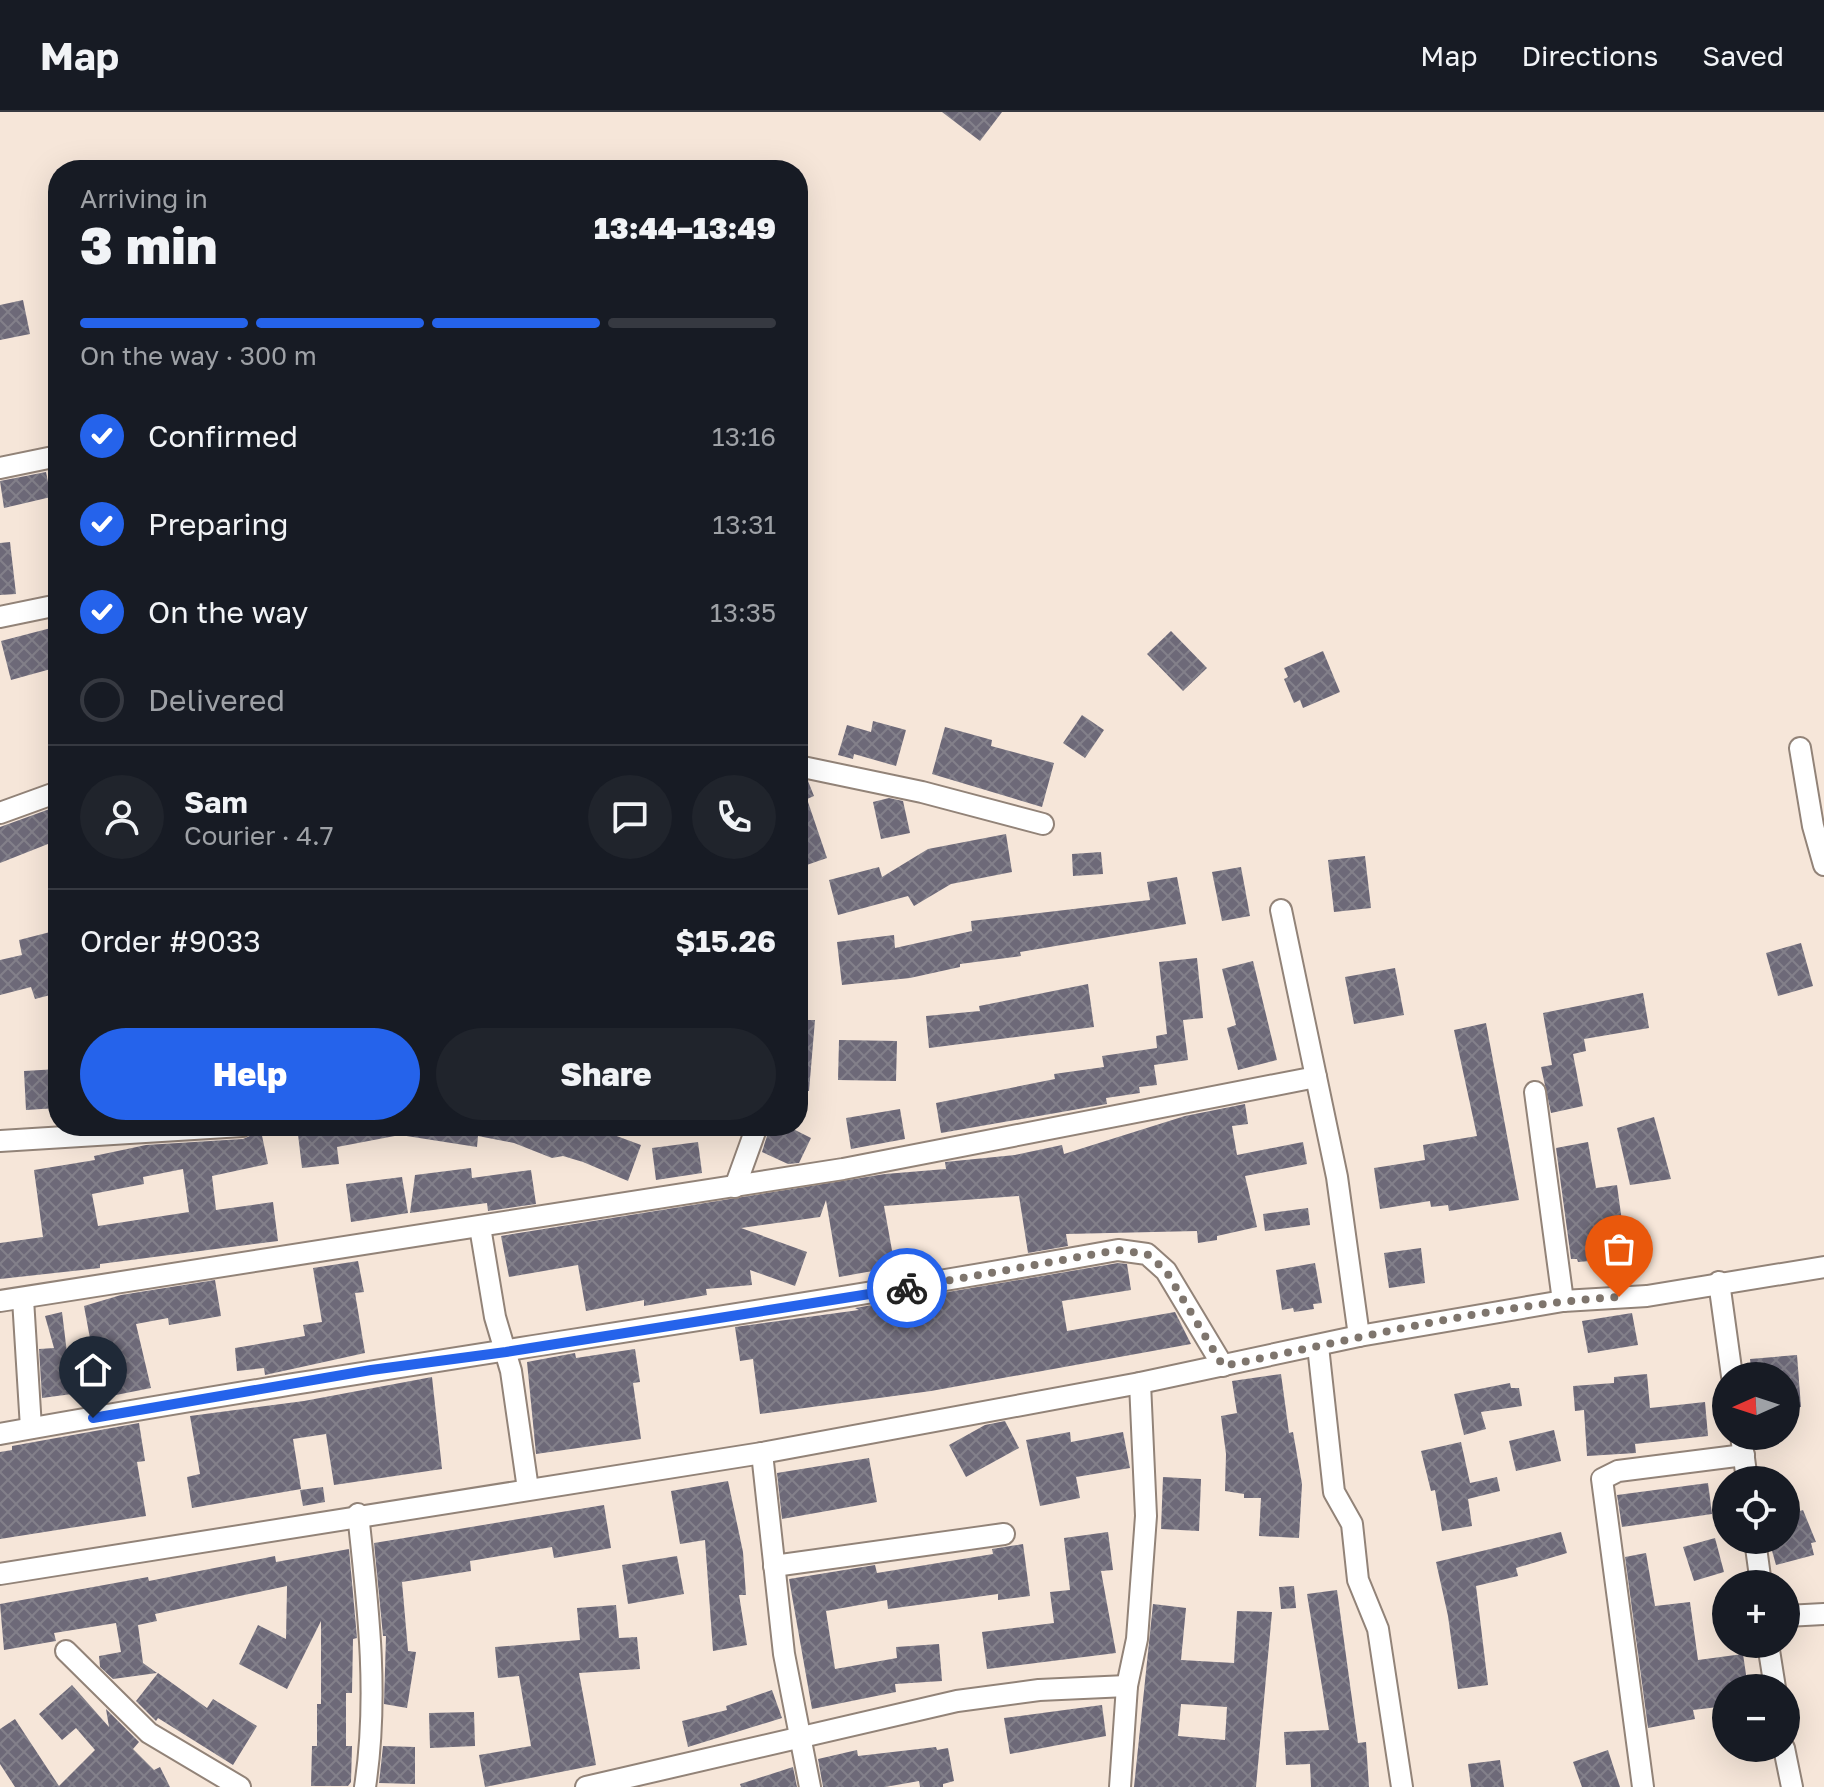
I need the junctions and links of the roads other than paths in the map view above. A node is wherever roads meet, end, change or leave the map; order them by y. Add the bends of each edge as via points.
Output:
1 (48, 458) edge
2 (0, 468) edge
3 (48, 607) edge
4 (0, 617) edge
5 (1800, 748) dead end
6 (808, 768) edge
7 (48, 796) edge
8 (0, 813) edge
9 (1043, 824) dead end
10 (1824, 865) edge
11 (1281, 910) dead end
12 (1316, 1077) junction
13 (1535, 1092) dead end
14 (81, 1136) edge
15 (753, 1136) edge
16 (0, 1141) edge
17 (735, 1187) junction
18 (480, 1227) junction
19 (1824, 1267) edge
20 (1719, 1282) junction
21 (23, 1299) junction
22 (0, 1301) edge
23 (1563, 1301) junction
24 (1359, 1336) junction
25 (1318, 1346) junction
26 (506, 1352) junction
27 (1730, 1362) edge
28 (1223, 1366) junction
29 (1140, 1383) junction
30 (31, 1428) junction
31 (0, 1434) edge
32 (1722, 1450) edge
33 (762, 1453) junction
34 (528, 1489) junction
35 (358, 1514) junction
36 (1004, 1534) dead end
37 (774, 1566) junction
38 (0, 1574) edge
39 (1824, 1614) edge
40 (1800, 1615) edge
41 (66, 1651) dead end
42 (1127, 1686) junction
43 (799, 1740) junction
44 (1787, 1762) edge
45 (240, 1787) edge
46 (365, 1787) edge
47 (586, 1787) edge
48 (810, 1787) edge
49 (1120, 1787) edge
50 (1402, 1787) edge
51 (1643, 1787) edge
52 (1792, 1787) edge

1 - 2 street
3 - 4 street
5 - 10 street
6 - 9 street
7 - 8 street
11 - 12 street
12 - 17 street
12 - 24 street via 1337,1177
13 - 23 street
14 - 16 street
15 - 17 street
17 - 18 street
18 - 21 street
18 - 26 street
19 - 20 street
20 - 23 street via 1647,1296
20 - 27 street
21 - 22 street
21 - 30 street
23 - 24 street
24 - 25 street
25 - 28 street
25 - 50 street via 1334,1492 1352,1524 1358,1580 1378,1629
26 - 28 street via 1118,1250 1147,1254 1166,1271
26 - 30 street
26 - 34 street
28 - 29 street
29 - 33 street
29 - 42 street via 1146,1516 1137,1639
30 - 31 street
32 - 51 street via 1618,1471 1602,1479
33 - 34 street
33 - 37 street
34 - 35 street
35 - 38 street
35 - 46 street via 372,1632
36 - 37 street
37 - 43 street
39 - 40 street
41 - 45 street via 149,1733
42 - 43 street via 957,1701
42 - 49 street
43 - 47 street
43 - 48 street
44 - 52 street

